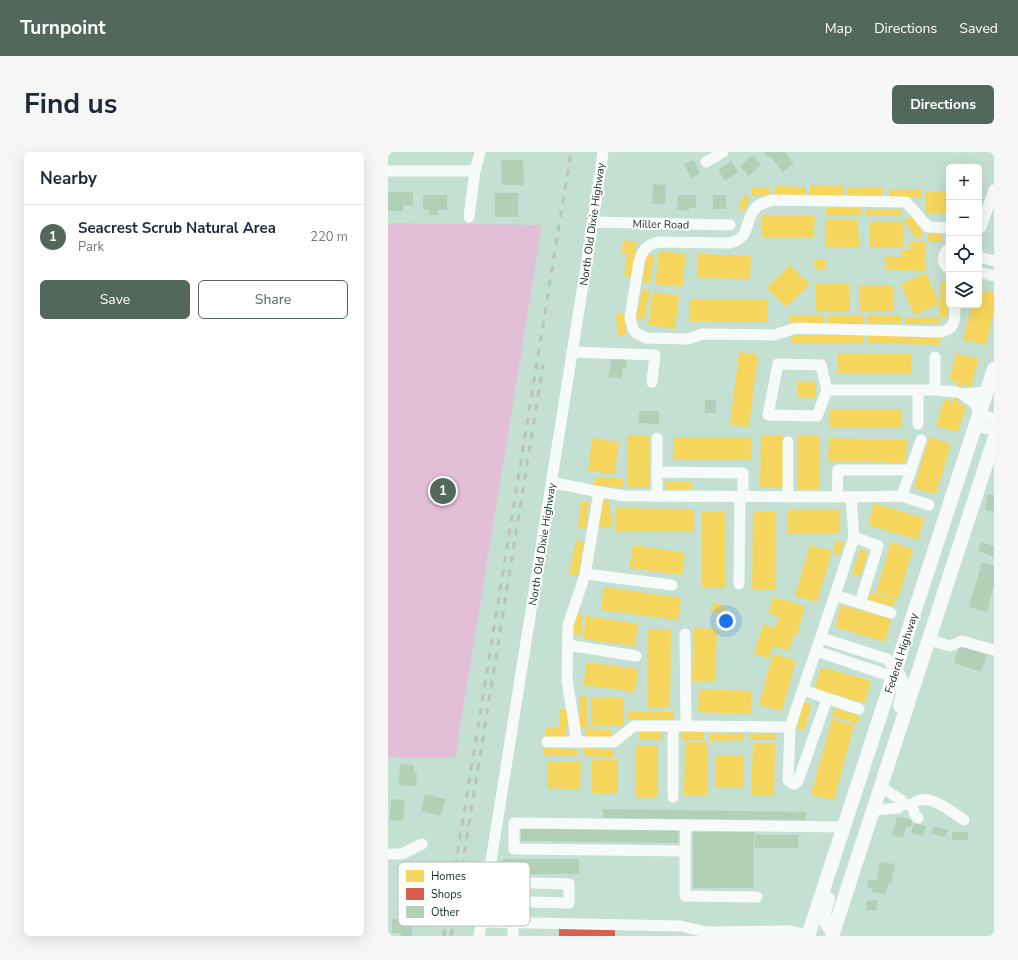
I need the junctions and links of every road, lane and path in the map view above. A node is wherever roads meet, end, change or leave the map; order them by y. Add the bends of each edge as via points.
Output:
1 (480, 152) edge
2 (603, 152) edge
3 (723, 152) edge
4 (706, 162) dead end
5 (388, 171) edge
6 (475, 171) junction
7 (994, 190) edge
8 (469, 217) dead end
9 (593, 222) junction
10 (730, 225) dead end
11 (982, 227) edge
12 (946, 228) edge
13 (946, 253) edge
14 (982, 258) edge
15 (994, 261) edge
16 (946, 267) edge
17 (982, 273) edge
18 (994, 276) edge
19 (955, 308) edge
20 (572, 352) junction
21 (935, 357) dead end
22 (994, 369) edge
23 (652, 382) dead end
24 (827, 390) junction
25 (918, 390) junction
26 (935, 390) junction
27 (987, 392) junction
28 (960, 393) junction
29 (978, 419) junction
30 (994, 420) edge
31 (918, 424) dead end
32 (994, 431) edge
33 (657, 438) dead end
34 (921, 440) dead end
35 (994, 440) edge
36 (788, 442) dead end
37 (910, 470) junction
38 (657, 472) junction
39 (552, 482) junction
40 (599, 492) junction
41 (657, 496) junction
42 (902, 496) junction
43 (741, 497) junction
44 (788, 497) junction
45 (837, 497) junction
46 (851, 497) junction
47 (929, 506) dead end
48 (854, 538) junction
49 (586, 574) junction
50 (740, 584) dead end
51 (672, 585) dead end
52 (835, 595) junction
53 (860, 603) junction
54 (891, 613) dead end
55 (685, 634) dead end
56 (821, 638) junction
57 (929, 640) junction
58 (568, 645) junction
59 (994, 650) edge
60 (816, 651) junction
61 (636, 656) dead end
62 (894, 673) junction
63 (802, 690) junction
64 (827, 698) junction
65 (859, 709) dead end
66 (674, 726) junction
67 (686, 726) junction
68 (790, 727) junction
69 (548, 742) dead end
70 (577, 742) junction
71 (881, 787) junction
72 (673, 796) dead end
73 (907, 804) junction
74 (874, 810) junction
75 (918, 818) dead end
76 (964, 820) dead end
77 (686, 825) junction
78 (844, 825) junction
79 (868, 827) junction
80 (422, 844) dead end
81 (685, 851) junction
82 (388, 854) edge
83 (490, 862) edge
84 (530, 883) edge
85 (757, 897) dead end
86 (530, 902) edge
87 (530, 923) edge
88 (480, 926) edge
89 (513, 926) edge
90 (751, 934) edge
91 (833, 934) edge
92 (479, 936) edge
93 (512, 936) edge
94 (808, 936) edge

1 - 6 street
2 - 9 street, North Old Dixie Highway
3 - 4 street
5 - 6 street
6 - 8 street
7 - 11 street
9 - 10 street, Miller Road
9 - 20 street, North Old Dixie Highway
12 - 19 street via 928,228 906,202 765,202 752,212 745,233 736,242 658,242 645,248 640,254 630,324 636,333 646,338 688,338 702,334 774,335 796,328 938,332 951,327 955,318
13 - 16 street via 943,258
14 - 15 street
17 - 18 street
20 - 23 street via 655,355
20 - 39 street, North Old Dixie Highway
21 - 26 street
22 - 27 main road, Federal Highway
24 - 24 street via 821,365 778,364 768,415 816,416
24 - 25 street
25 - 26 street
25 - 31 street
26 - 28 street
27 - 28 street
27 - 29 main road, Federal Highway
28 - 29 street via 975,404
29 - 30 street
29 - 32 street
29 - 62 main road, Federal Highway
33 - 38 street
34 - 37 street
35 - 57 main road, Federal Highway
36 - 44 street
37 - 42 street
37 - 45 street via 838,470
38 - 41 street
38 - 43 street via 743,473
39 - 40 street
39 - 83 street, North Old Dixie Highway
40 - 41 street via 626,496
40 - 49 street
41 - 43 street
42 - 46 street
42 - 47 street
43 - 44 street
43 - 50 street
44 - 45 street
45 - 46 street
46 - 48 street
48 - 52 street
48 - 53 street via 878,546
49 - 51 street
49 - 58 street via 568,626
52 - 53 street
52 - 56 street
53 - 54 street
55 - 67 street
56 - 60 street
56 - 62 street via 887,659
57 - 59 street via 950,646 962,641
57 - 71 main road, Federal Highway
58 - 61 street
58 - 70 street via 567,680
60 - 62 street
60 - 63 street
62 - 78 main road, Federal Highway
62 - 79 main road via 902,680 904,689 868,805
63 - 64 street
63 - 68 street
64 - 65 street
64 - 68 street via 798,781 794,784 788,780
66 - 67 street
66 - 70 street via 634,726 614,742
66 - 72 street
67 - 68 street
69 - 70 street
71 - 73 street
71 - 74 main road, Federal Highway
73 - 74 street via 898,808
73 - 75 street
73 - 76 street via 920,799 934,801
74 - 79 main road, Federal Highway
77 - 78 street
77 - 81 street
77 - 81 street via 514,822 514,850
78 - 91 main road via 847,838 845,849 824,916
78 - 94 main road, Federal Highway
79 - 91 main road, Federal Highway
80 - 82 street via 402,854
81 - 85 street via 685,896
84 - 86 street via 569,884 569,903
87 - 90 street via 680,926 707,932
88 - 92 street, North Old Dixie Highway
89 - 93 street
90 - 94 street via 791,931

